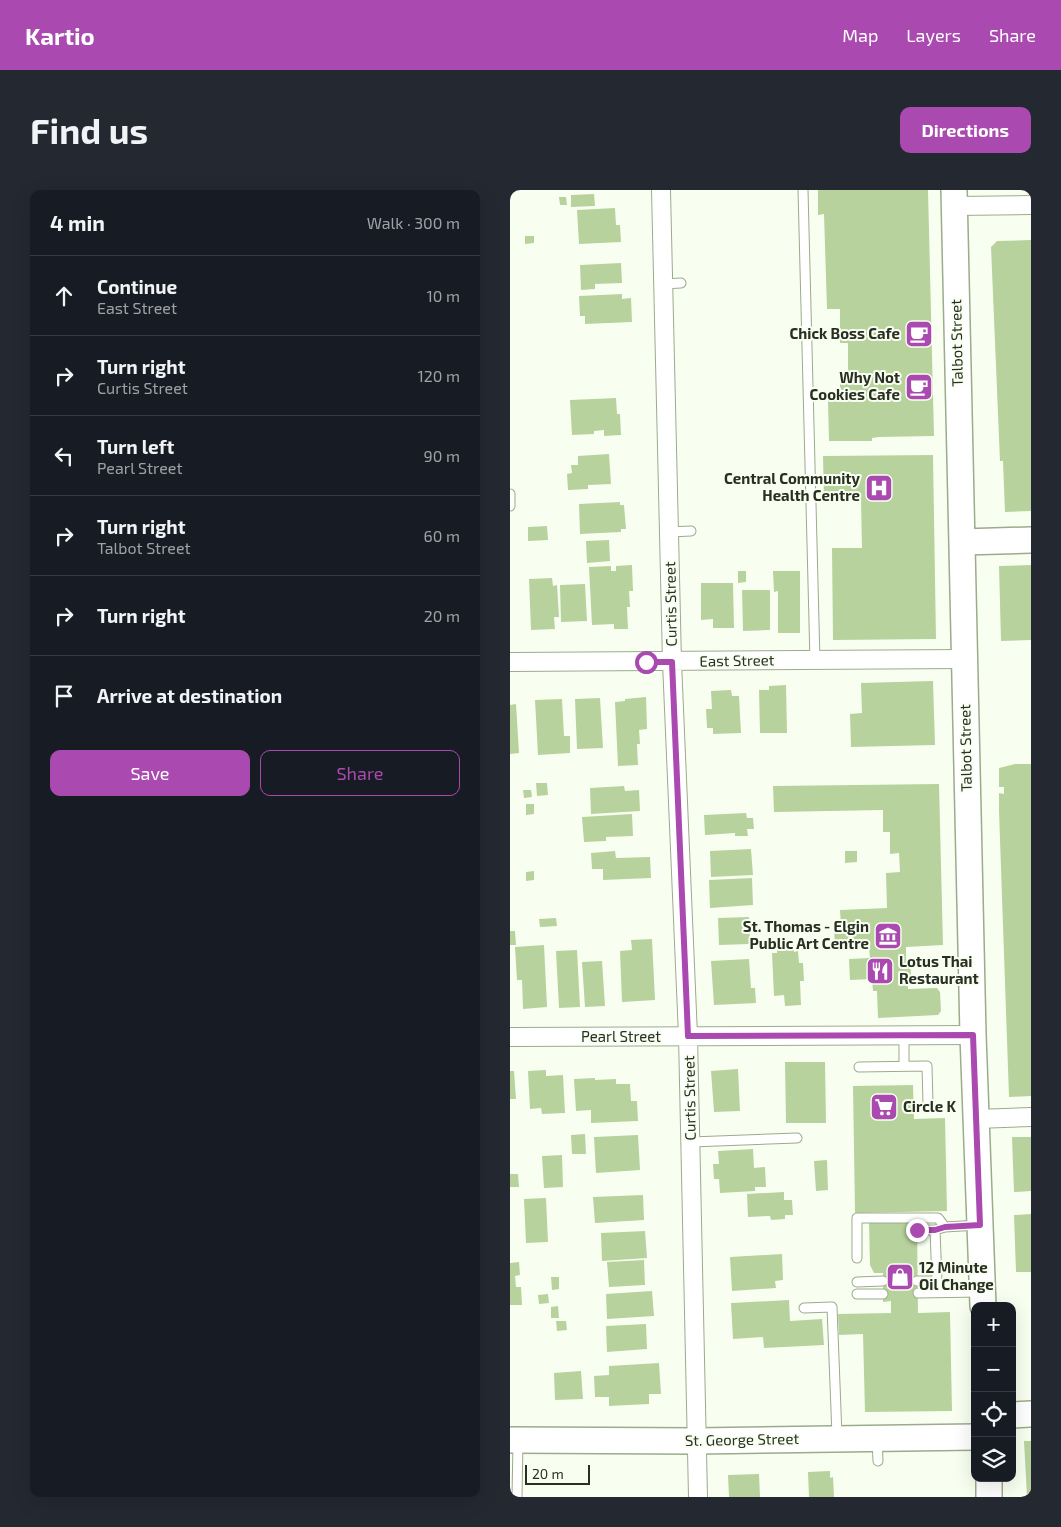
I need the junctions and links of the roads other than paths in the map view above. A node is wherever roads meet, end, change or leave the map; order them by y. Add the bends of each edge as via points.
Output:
1 (661, 190) edge
2 (803, 190) edge
3 (955, 198) edge
4 (1031, 205) edge
5 (681, 283) dead end
6 (663, 284) junction
7 (510, 494) edge
8 (510, 506) edge
9 (691, 531) dead end
10 (669, 532) junction
11 (1031, 540) edge
12 (962, 542) junction
13 (964, 659) junction
14 (815, 661) junction
15 (510, 662) edge
16 (672, 662) junction
17 (973, 1035) junction
18 (688, 1036) junction
19 (904, 1036) junction
20 (510, 1037) edge
21 (904, 1066) junction
22 (859, 1067) dead end
23 (928, 1104) dead end
24 (1031, 1117) edge
25 (976, 1119) junction
26 (797, 1138) dead end
27 (691, 1142) junction
28 (980, 1225) junction
29 (945, 1227) junction
30 (917, 1230) dead end
31 (935, 1230) junction
32 (857, 1258) dead end
33 (883, 1281) dead end
34 (918, 1281) dead end
35 (937, 1281) junction
36 (857, 1282) dead end
37 (918, 1293) dead end
38 (937, 1293) junction
39 (857, 1294) dead end
40 (883, 1294) dead end
41 (983, 1299) edge
42 (804, 1308) dead end
43 (1031, 1414) edge
44 (1016, 1415) edge
45 (971, 1438) edge
46 (837, 1439) junction
47 (514, 1440) edge
48 (697, 1441) junction
49 (989, 1482) edge
50 (517, 1497) edge
51 (698, 1497) edge
52 (989, 1497) edge

1 - 6 street, Curtis Street
2 - 14 lane
3 - 4 street
3 - 12 main road, Talbot Street
5 - 6 lane
6 - 10 street, Curtis Street
7 - 8 lane
9 - 10 lane
10 - 16 street, Curtis Street
11 - 12 main road
12 - 13 main road, Talbot Street
13 - 14 street, East Street
13 - 17 main road, Talbot Street
14 - 16 street, East Street
15 - 16 street, East Street
16 - 18 street, Curtis Street
17 - 19 street, Pearl Street
17 - 25 main road, Talbot Street
18 - 19 street, Pearl Street via 772,1039
18 - 20 street, Pearl Street
18 - 27 street, Curtis Street
19 - 21 lane
21 - 22 lane
21 - 23 lane via 927,1066
24 - 25 street
25 - 28 main road, Talbot Street
26 - 27 lane
27 - 48 street, Curtis Street
28 - 29 lane
28 - 41 main road, Talbot Street
29 - 31 lane
29 - 32 lane via 938,1218 857,1218
30 - 31 lane
31 - 35 lane
33 - 36 lane
34 - 35 lane
35 - 38 lane
37 - 38 lane
38 - 41 lane
39 - 40 lane
42 - 46 lane via 832,1307
43 - 44 main road
45 - 46 main road, St. George Street via 877,1450
46 - 48 main road, St. George Street
47 - 48 main road, St. George Street
47 - 50 lane
48 - 51 street, Curtis Street
49 - 52 main road

